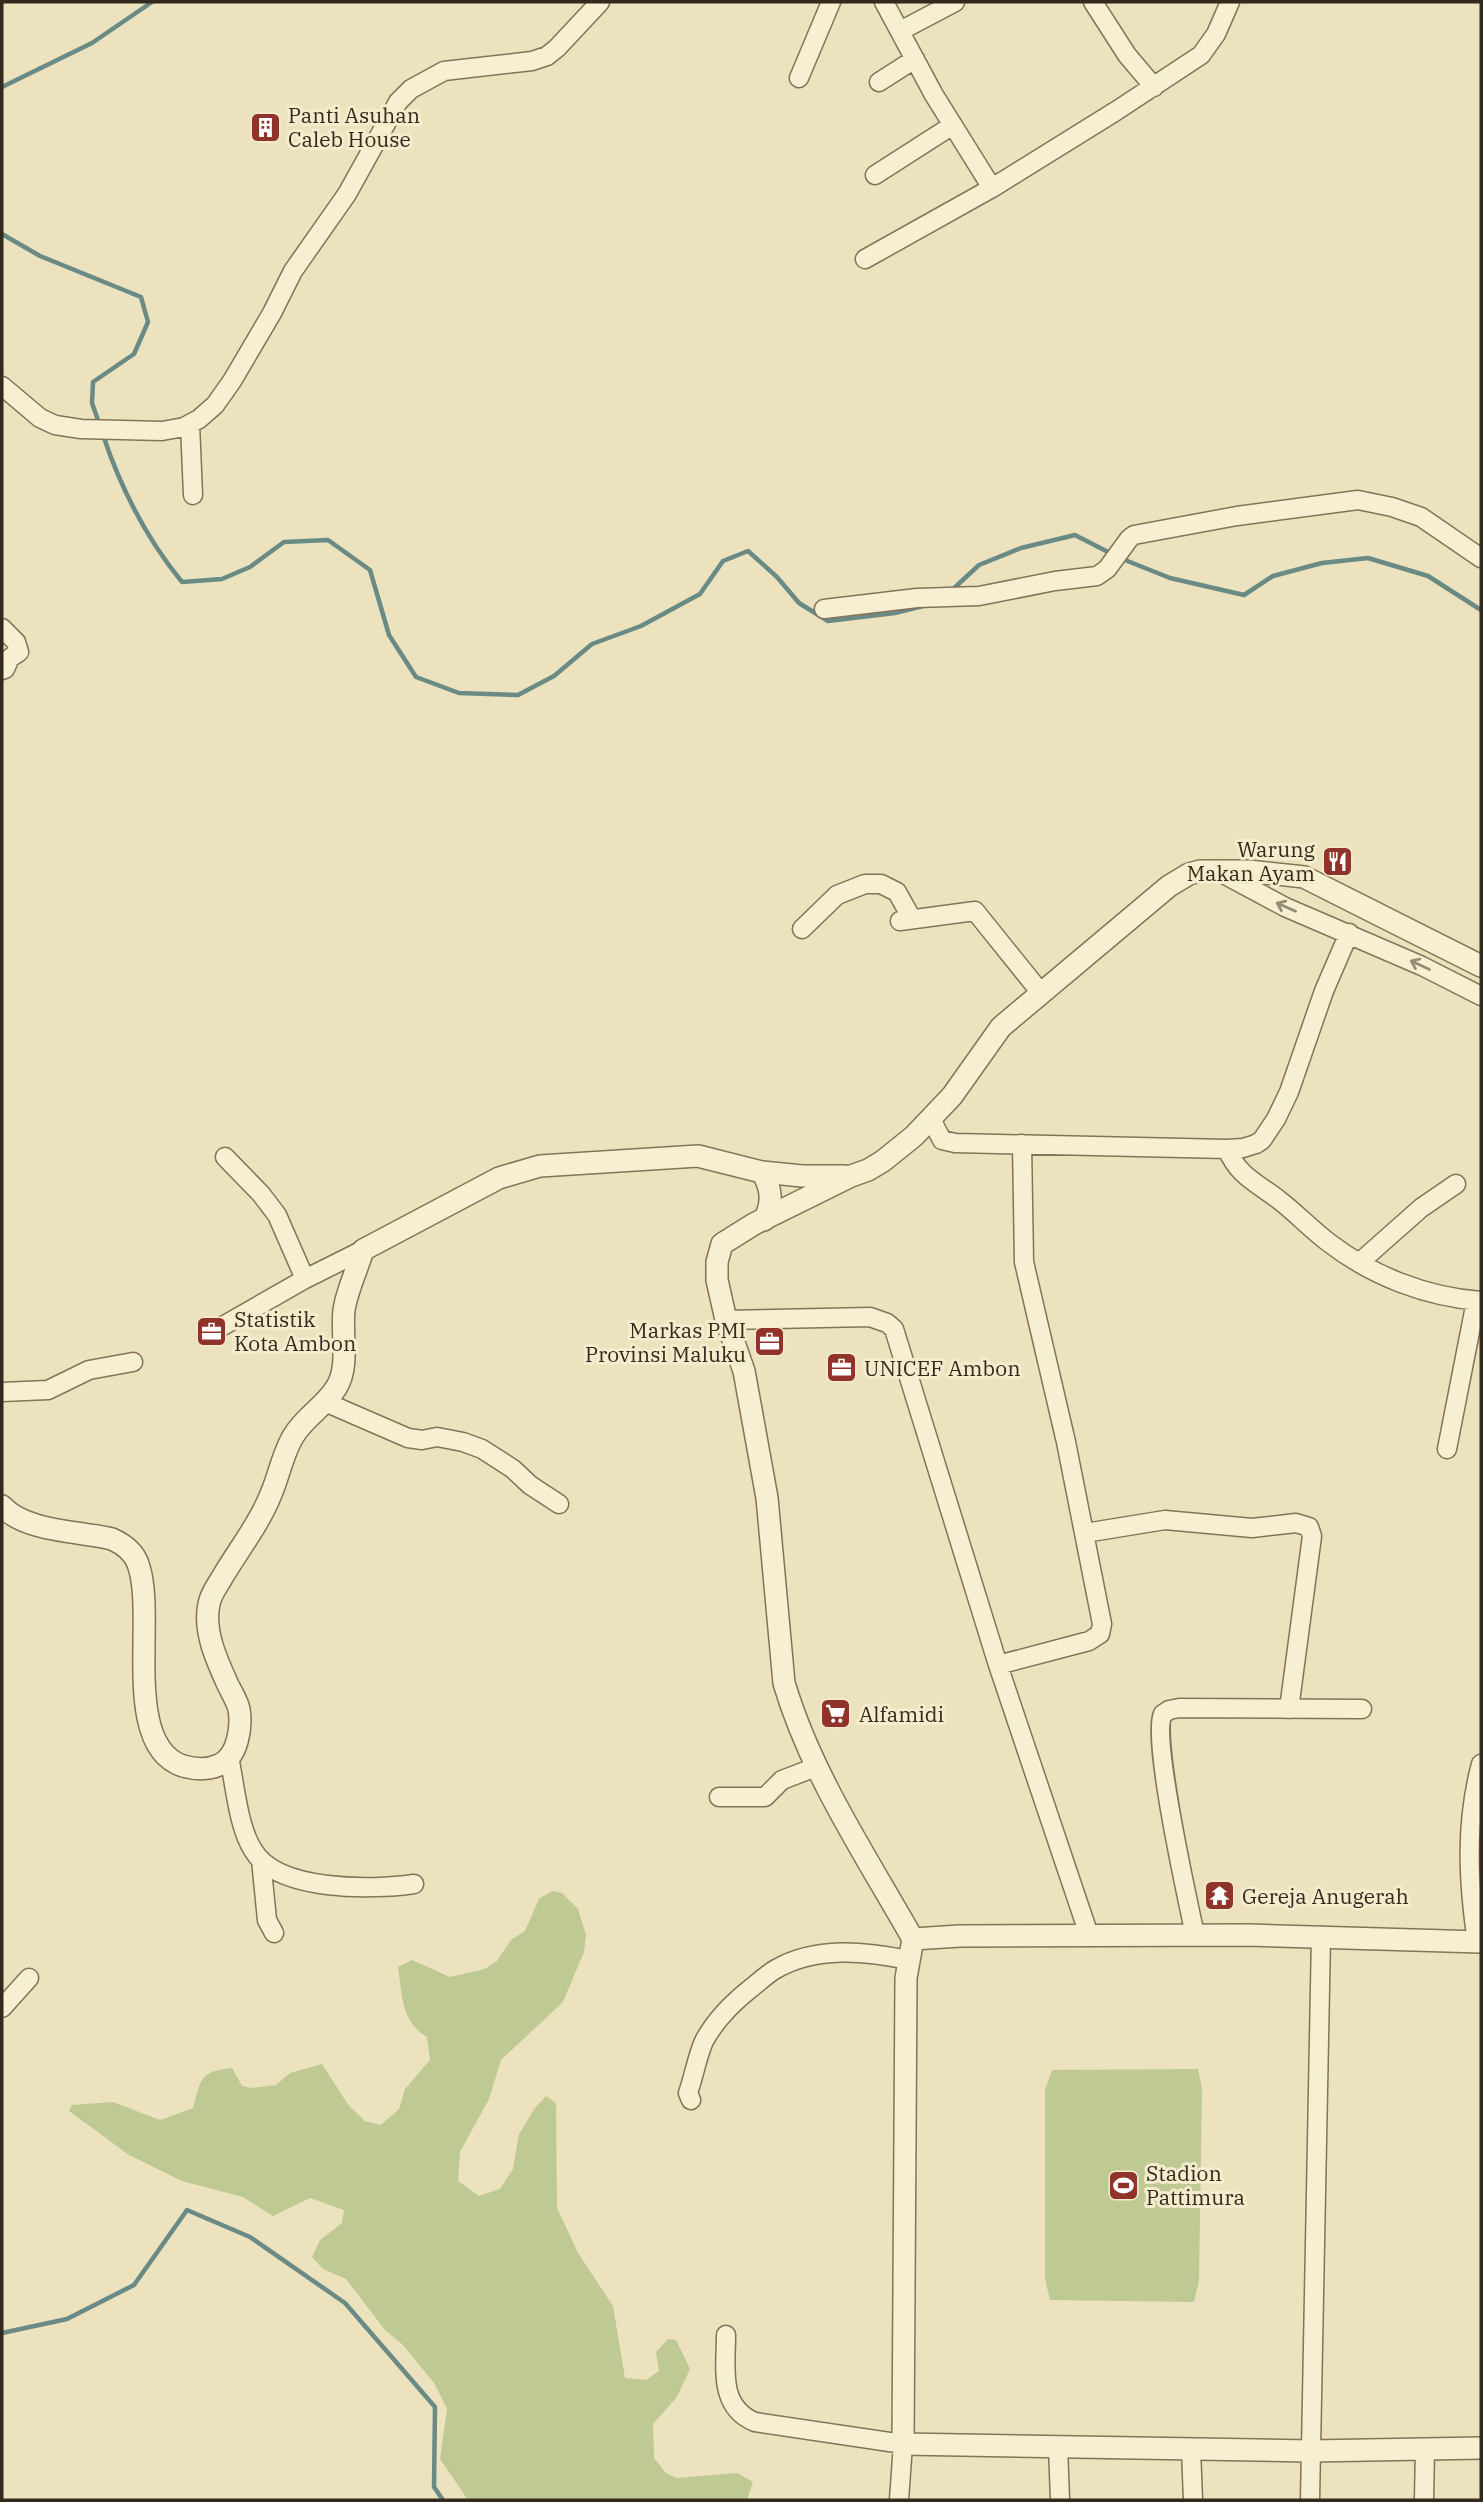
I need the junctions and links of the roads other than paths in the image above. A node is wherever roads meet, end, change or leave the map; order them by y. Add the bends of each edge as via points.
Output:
1 (600, 2) edge
2 (831, 2) edge
3 (884, 2) edge
4 (955, 2) edge
5 (1093, 2) edge
6 (1230, 2) edge
7 (900, 31) junction
8 (915, 59) junction
9 (799, 78) dead end
10 (879, 82) dead end
11 (1154, 87) junction
12 (953, 125) junction
13 (875, 175) dead end
14 (992, 188) junction
15 (864, 259) dead end
16 (2, 386) edge
17 (190, 424) junction
18 (194, 495) dead end
19 (1481, 558) edge
20 (824, 609) dead end
21 (2, 628) edge
22 (2, 670) edge
23 (1216, 870) junction
24 (802, 929) dead end
25 (1349, 933) junction
26 (1481, 965) edge
27 (1041, 993) junction
28 (1481, 996) edge
29 (931, 1119) junction
30 (1022, 1144) junction
31 (1227, 1149) junction
32 (225, 1157) dead end
33 (762, 1172) junction
34 (851, 1176) junction
35 (1456, 1184) dead end
36 (764, 1220) junction
37 (363, 1250) junction
38 (1360, 1262) junction
39 (305, 1279) junction
40 (1478, 1301) edge
41 (726, 1320) junction
42 (207, 1335) dead end
43 (133, 1362) dead end
44 (2, 1392) edge
45 (325, 1402) junction
46 (1447, 1450) dead end
47 (559, 1504) dead end
48 (2, 1506) edge
49 (1085, 1533) junction
50 (998, 1665) junction
51 (1289, 1709) junction
52 (1362, 1709) dead end
53 (229, 1757) junction
54 (1481, 1764) edge
55 (816, 1767) junction
56 (719, 1797) dead end
57 (261, 1860) junction
58 (414, 1884) dead end
59 (274, 1933) dead end
60 (1089, 1935) junction
61 (1195, 1935) junction
62 (1321, 1936) junction
63 (913, 1939) junction
64 (1479, 1942) edge
65 (908, 1960) junction
66 (29, 1978) dead end
67 (2, 2008) edge
68 (691, 2100) dead end
69 (726, 2334) dead end
70 (903, 2445) junction
71 (1058, 2446) junction
72 (1425, 2448) junction
73 (1481, 2448) edge
74 (1191, 2449) junction
75 (1311, 2451) junction
76 (899, 2500) edge
77 (1060, 2500) edge
78 (1193, 2500) edge
79 (1310, 2500) edge
80 (1424, 2500) edge

1 - 17 street via 547,55 532,61 444,71 411,89 293,271 232,381 215,405
2 - 9 street
3 - 7 street
4 - 7 street
5 - 11 street
6 - 11 street via 1201,55
7 - 8 street
8 - 10 street
8 - 12 street
11 - 14 street
12 - 13 street
12 - 14 street
14 - 15 street
16 - 17 street via 55,425 162,431
17 - 18 street
19 - 20 street via 1421,517 1358,500 1138,534 1097,576 979,596
21 - 22 street via 19,652
25 -> 23 street via 1285,907
23 - 26 street via 1304,877
23 - 27 street via 1189,874 1169,886
24 - 27 street via 837,895 866,884 881,884 897,892 906,920 975,911
28 -> 25 street
25 - 31 street via 1276,1119 1256,1144
27 - 29 street via 1001,1027
29 - 30 street via 947,1142
29 - 34 street via 883,1161
30 - 31 street
30 - 49 street via 1024,1262
31 - 38 street via 1236,1169
32 - 39 street via 277,1215
33 - 34 street
33 - 36 street via 771,1194
33 - 37 street via 698,1156 540,1166 499,1178
34 - 36 street
35 - 38 street
36 - 41 street via 722,1244 717,1280
37 - 39 street
37 - 45 street via 344,1308 340,1380
38 - 40 street via 1413,1289
39 - 42 street
40 - 46 street
41 - 50 street via 870,1317 894,1329
41 - 55 street via 744,1371 767,1498 784,1683
43 - 44 street via 89,1370 48,1390
45 - 47 street via 408,1438 437,1437 482,1449
45 - 53 street via 292,1438 271,1495 209,1602 209,1630 240,1721
48 - 53 street via 29,1523 123,1544 138,1563 143,1589 144,1696 153,1735 178,1764 208,1768
49 - 50 street via 1100,1633 1089,1641
49 - 51 street via 1165,1520 1252,1528 1296,1523 1309,1527 1312,1536
50 - 60 street
51 - 52 street
51 - 61 street via 1179,1708 1169,1710 1161,1719 1163,1762
53 - 57 street via 246,1837
54 - 64 street via 1469,1822
55 - 56 street via 782,1780 765,1797
55 - 63 street
57 - 58 street via 288,1876 334,1886
57 - 59 street via 267,1920
60 - 61 street
60 - 63 street
61 - 62 street
62 - 64 street
62 - 75 street
63 - 65 street
65 - 68 street via 870,1952 824,1954 773,1970 714,2024 702,2045 688,2093
65 - 70 street
66 - 67 street
69 - 70 street via 727,2391 740,2414 755,2422
70 - 71 street
70 - 76 street
71 - 74 street
71 - 77 street
72 - 73 street
72 - 75 street
72 - 80 street
74 - 75 street
74 - 78 street
75 - 79 street

